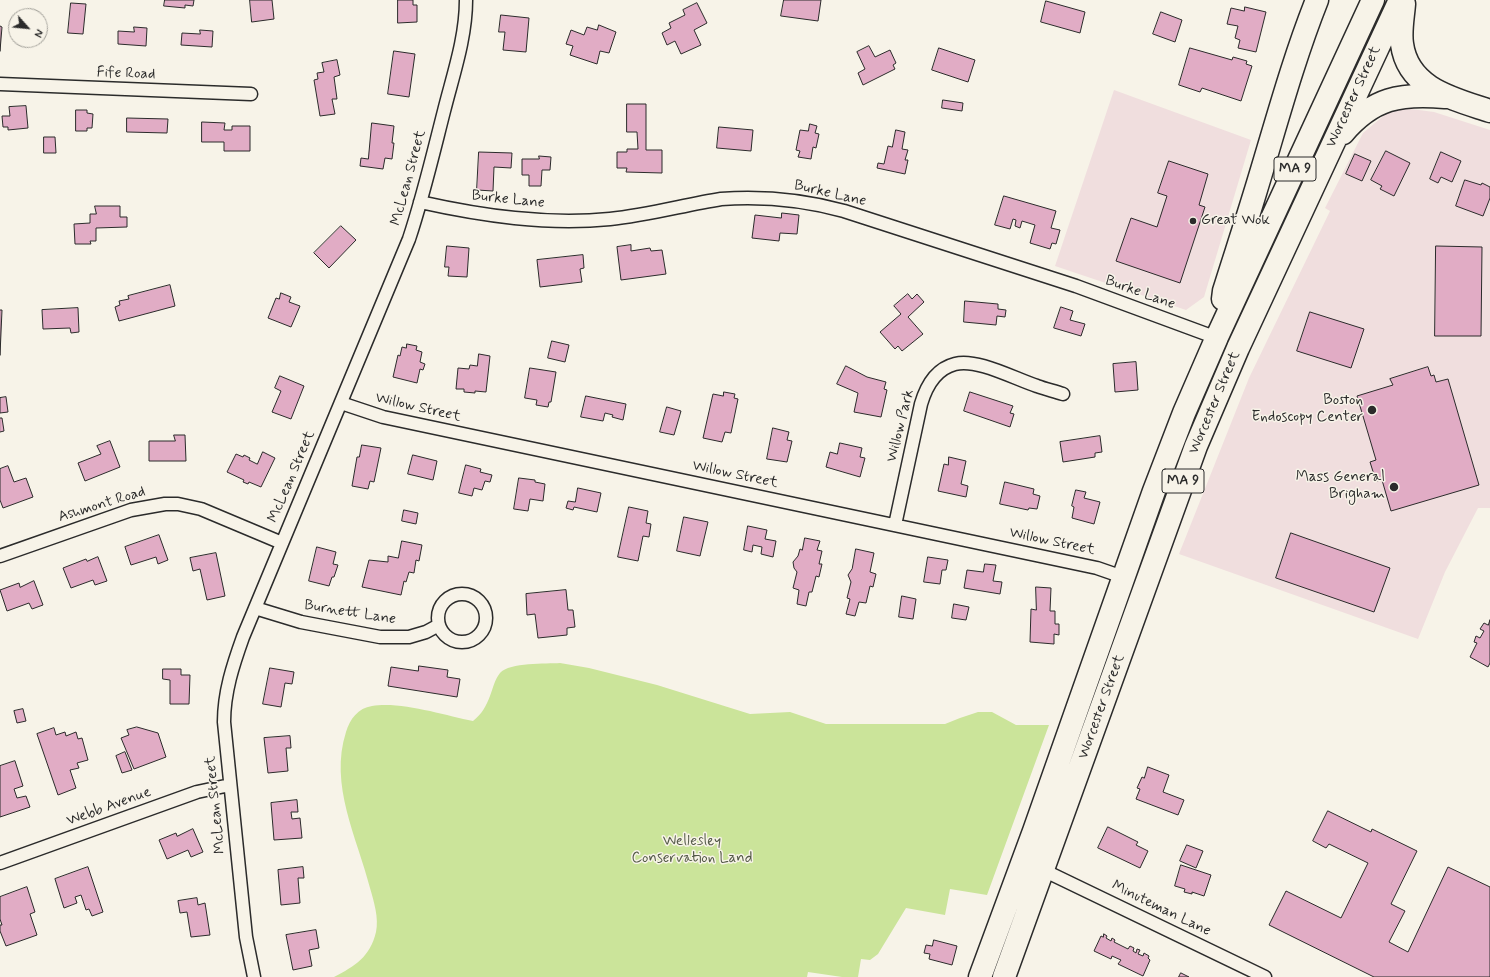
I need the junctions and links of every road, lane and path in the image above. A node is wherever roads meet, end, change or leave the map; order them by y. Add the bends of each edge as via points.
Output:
1 (466, 0) edge
2 (1318, 0) edge
3 (1374, 0) edge
4 (1400, 0) edge
5 (1405, 0) edge
6 (0, 84) edge
7 (251, 94) dead end
8 (1448, 97) junction
9 (1490, 111) edge
10 (1328, 153) junction
11 (420, 202) junction
12 (1217, 338) junction
13 (1063, 394) dead end
14 (341, 404) junction
15 (895, 525) junction
16 (282, 543) junction
17 (0, 556) edge
18 (1123, 577) junction
19 (255, 608) junction
20 (439, 626) dead end
21 (230, 785) junction
22 (0, 863) edge
23 (1043, 870) junction
24 (254, 977) edge
25 (980, 977) edge
26 (1004, 977) edge
27 (1265, 977) edge

1 - 11 street, McLean Street via 459,51
2 - 12 highway via 1274,127 1224,291
3 - 12 highway, Worcester Street / MA 9
4 - 10 highway, Worcester Street / MA 9
5 - 8 highway via 1401,37 1407,62 1420,81
6 - 7 street, Fife Road
8 - 9 highway
8 - 10 highway via 1419,95 1389,100 1373,107 1353,122
10 - 23 highway, Worcester Street / MA 9 via 1228,370 1196,446
11 - 12 street, Burke Lane via 493,217 562,221 622,218 721,199 769,198 809,202 1076,286
11 - 14 street, McLean Street via 404,254
12 - 18 highway, Worcester Street / MA 9 via 1184,413
13 - 15 street, Willow Park via 971,364 954,364 932,378 921,404
14 - 15 street, Willow Street via 383,418
14 - 16 street, McLean Street
15 - 18 street, Willow Street via 1097,568
16 - 17 street, Ashmont Road via 201,509 165,504 131,510
16 - 19 street, McLean Street
18 - 25 highway, Worcester Street / MA 9
19 - 20 street, Burnett Lane via 300,622 380,636 409,637
19 - 21 street, McLean Street via 235,660 225,696 224,722
21 - 22 street, Webb Avenue via 197,792
21 - 24 street, McLean Street via 246,937
23 - 26 highway, Worcester Street / MA 9
23 - 27 street, Minuteman Lane

